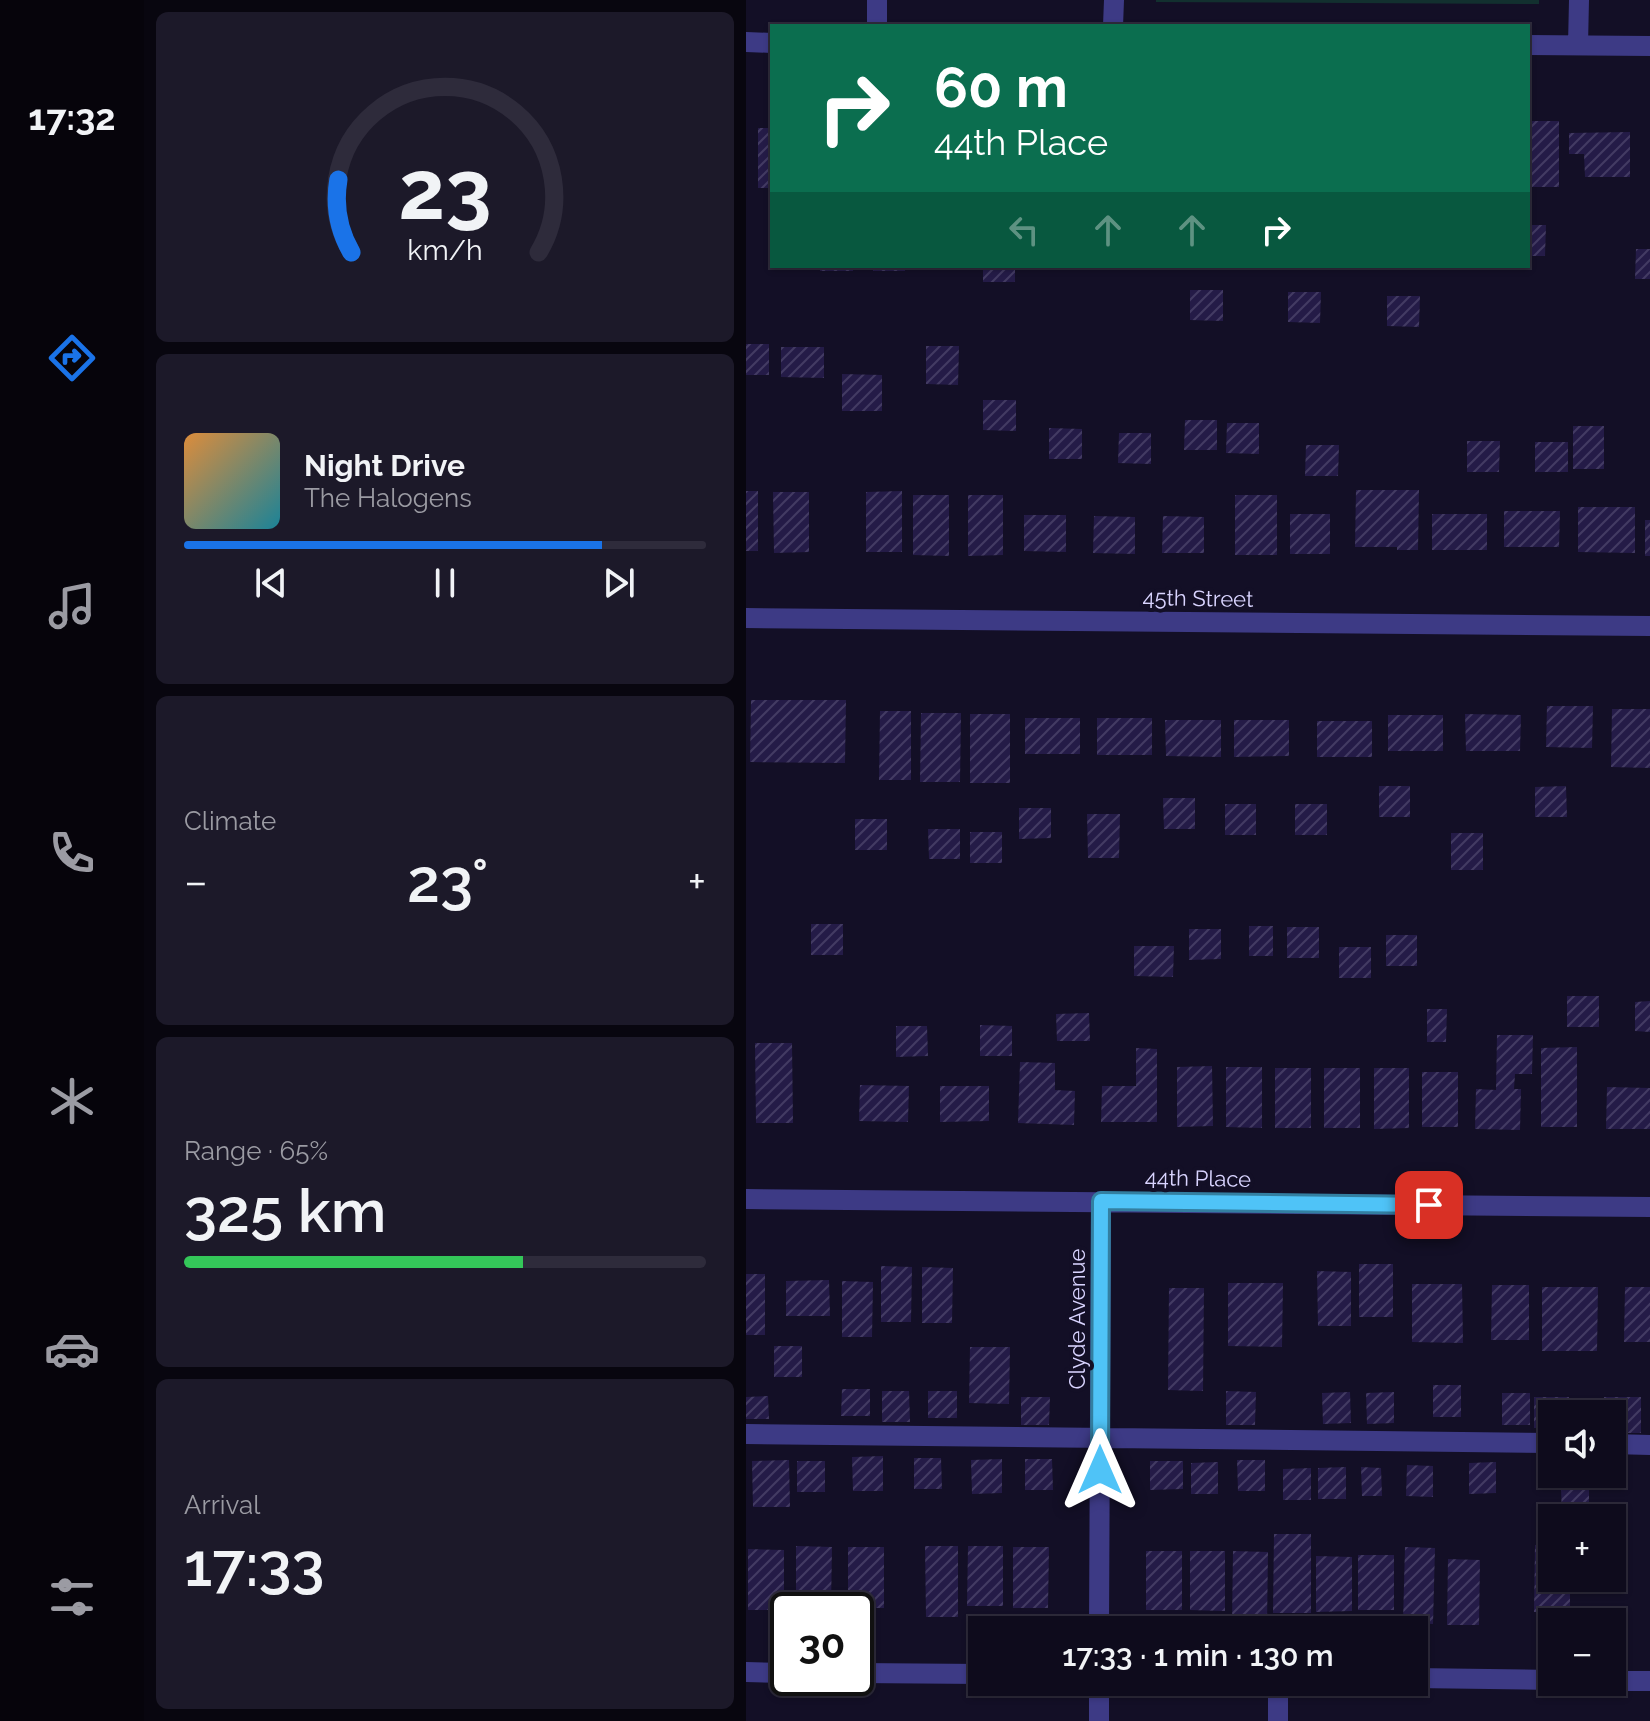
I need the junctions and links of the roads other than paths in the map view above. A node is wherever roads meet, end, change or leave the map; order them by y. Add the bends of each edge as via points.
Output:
1 (877, 0) edge
2 (1114, 0) edge
3 (1579, 0) edge
4 (877, 24) edge
5 (1113, 24) edge
6 (746, 42) edge
7 (770, 43) edge
8 (1530, 45) edge
9 (1578, 45) junction
10 (1650, 46) edge
11 (746, 618) edge
12 (1650, 626) edge
13 (746, 1199) edge
14 (1101, 1201) junction
15 (1650, 1207) edge
16 (746, 1434) edge
17 (1100, 1438) junction
18 (1538, 1443) edge
19 (1626, 1444) edge
20 (1650, 1445) edge
21 (1099, 1616) edge
22 (746, 1672) edge
23 (770, 1673) edge
24 (874, 1673) edge
25 (968, 1674) edge
26 (1428, 1678) edge
27 (1538, 1680) edge
28 (1626, 1681) edge
29 (1650, 1681) edge
30 (1099, 1696) edge
31 (1278, 1696) edge
32 (1099, 1721) edge
33 (1278, 1721) edge

1 - 4 street
2 - 5 street
3 - 9 street
6 - 7 street
8 - 9 street
9 - 10 street
11 - 12 street, 45th Street
13 - 14 street, 44th Place
14 - 15 street, 44th Place
14 - 17 street, Clyde Avenue
16 - 17 street
17 - 18 street
17 - 21 street, Clyde Avenue
19 - 20 street
22 - 23 street
24 - 25 street
26 - 27 street
28 - 29 street
30 - 32 street
31 - 33 street

